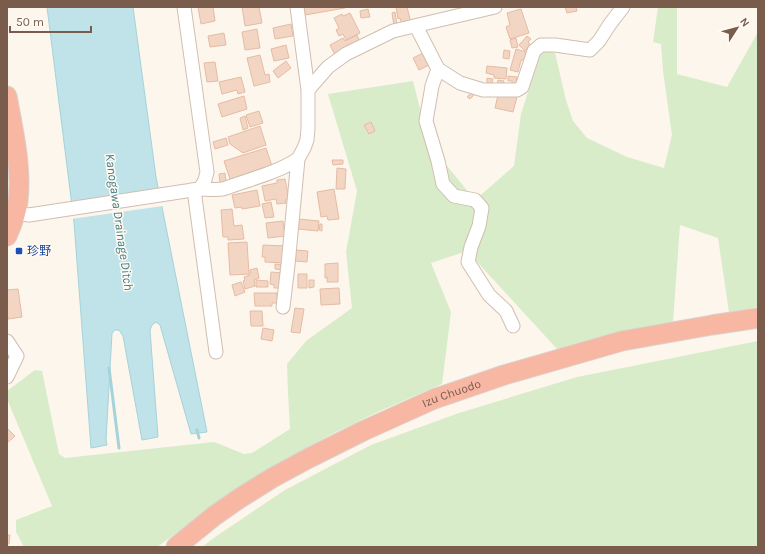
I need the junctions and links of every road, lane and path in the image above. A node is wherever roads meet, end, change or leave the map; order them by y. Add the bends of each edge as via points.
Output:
1 (184, 7) edge
2 (298, 7) edge
3 (623, 7) edge
4 (490, 8) edge
5 (416, 26) junction
6 (438, 69) junction
7 (308, 90) junction
8 (7, 96) edge
9 (298, 159) junction
10 (193, 190) junction
11 (16, 213) junction
12 (7, 236) edge
13 (283, 307) dead end
14 (758, 318) edge
15 (758, 324) edge
16 (514, 326) dead end
17 (7, 341) edge
18 (216, 352) dead end
19 (7, 377) edge
20 (176, 547) edge
21 (185, 547) edge

1 - 10 street via 206,172 205,180
2 - 7 street
3 - 6 street via 590,50 541,45 534,52 522,87 517,90 483,90 460,83
4 - 5 street
5 - 6 street
5 - 7 street via 393,31 346,54 328,67
6 - 16 street via 432,86 426,121 443,184 454,196 475,200 482,208 468,262 489,295 506,311
7 - 9 street via 307,140
8 - 11 highway via 19,177
9 - 10 street via 223,189
9 - 13 street
10 - 11 street via 29,215
10 - 18 street
11 - 12 highway
14 - 20 highway, Izu Chuodo via 622,341 504,375 434,399 363,431 272,478 214,516
15 - 21 highway, Izu Chuodo via 640,345 498,383 435,405 312,463 243,504
17 - 19 street via 17,356

